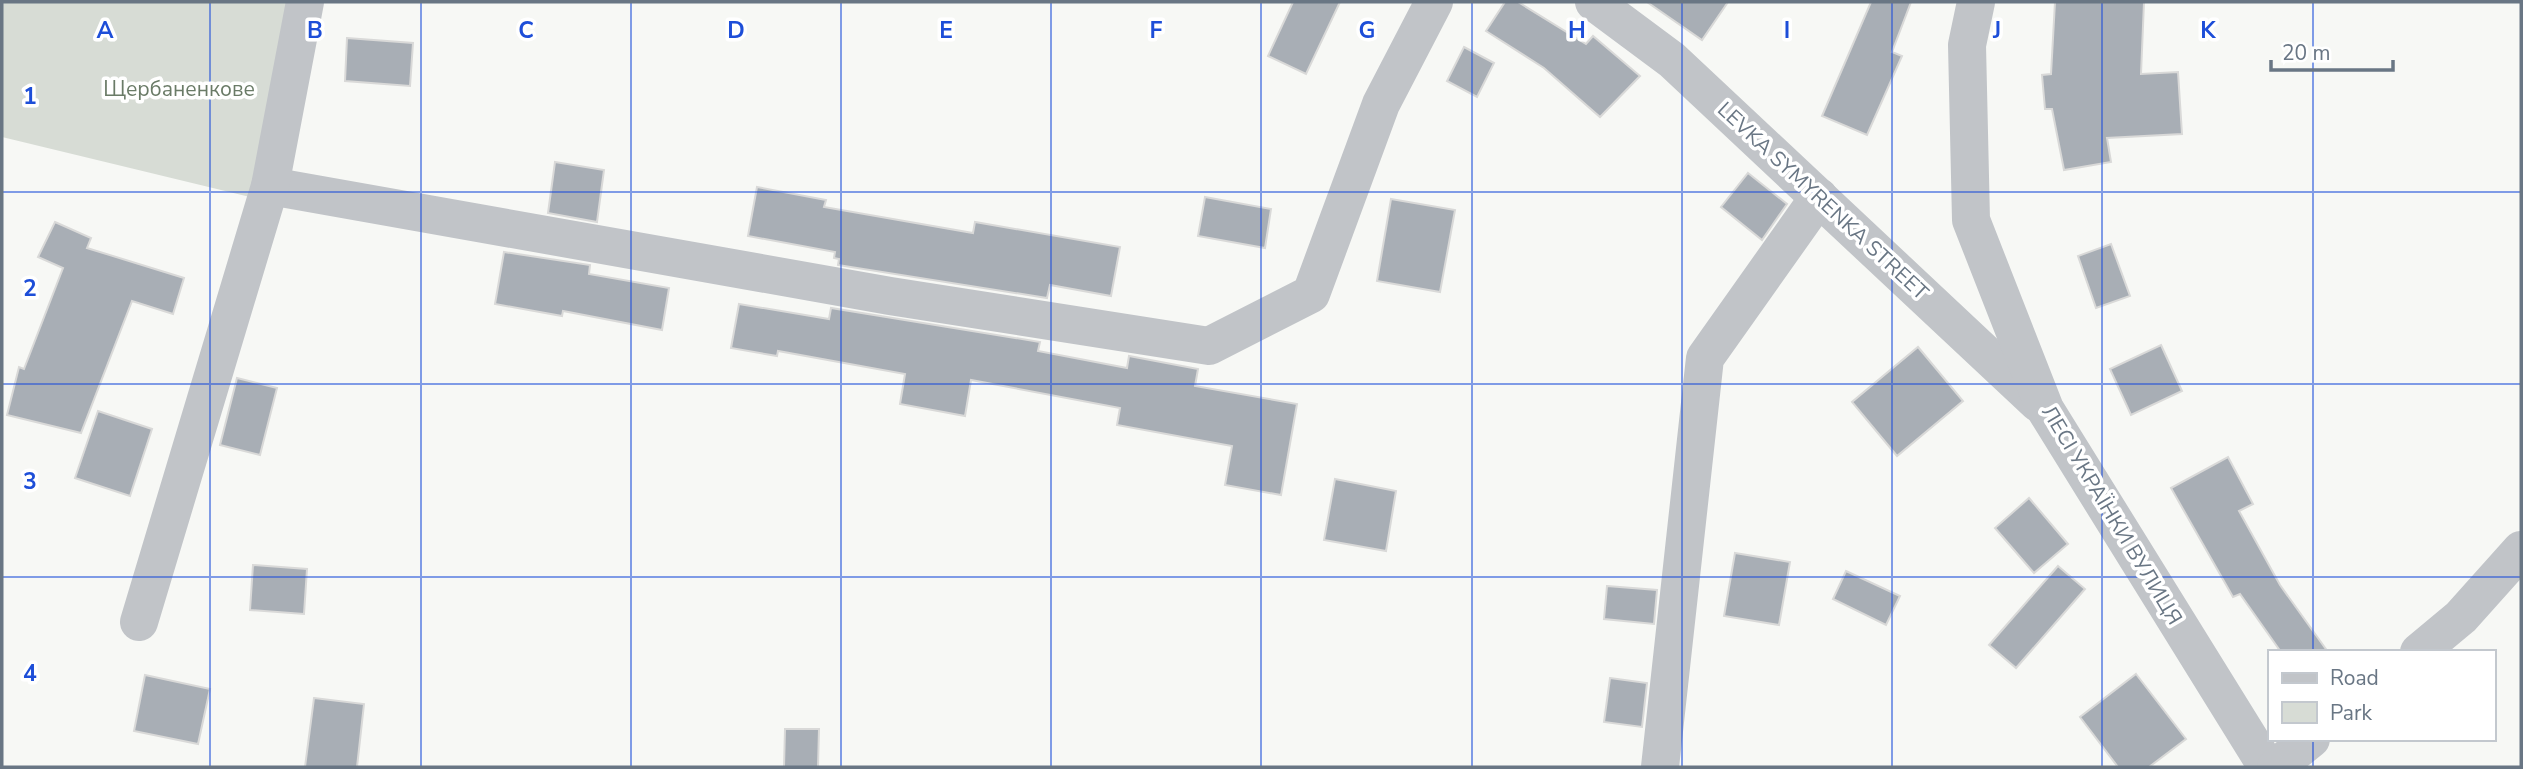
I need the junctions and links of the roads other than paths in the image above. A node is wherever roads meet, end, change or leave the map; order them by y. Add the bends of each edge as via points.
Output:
1 (305, 2) edge
2 (1434, 2) edge
3 (1594, 2) edge
4 (1976, 2) edge
5 (270, 186) junction
6 (1819, 197) junction
7 (2045, 409) junction
8 (2521, 550) edge
9 (139, 622) dead end
10 (2421, 650) edge
11 (2308, 741) edge
12 (1660, 767) edge
13 (2267, 767) edge
14 (2276, 767) edge

1 - 5 street
2 - 5 street via 1381,104 1311,294 1209,346 890,296
3 - 6 street, LEVKA SYMYRENKA STREET via 1672,60
4 - 7 street, ЛЕСІ УКРАЇНКИ ВУЛИЦЯ via 1967,45 1971,220
5 - 9 street
6 - 7 street, LEVKA SYMYRENKA STREET
6 - 12 street via 1705,358
7 - 13 street, ЛЕСІ УКРАЇНКИ ВУЛИЦЯ
8 - 10 street via 2461,617
11 - 14 street

